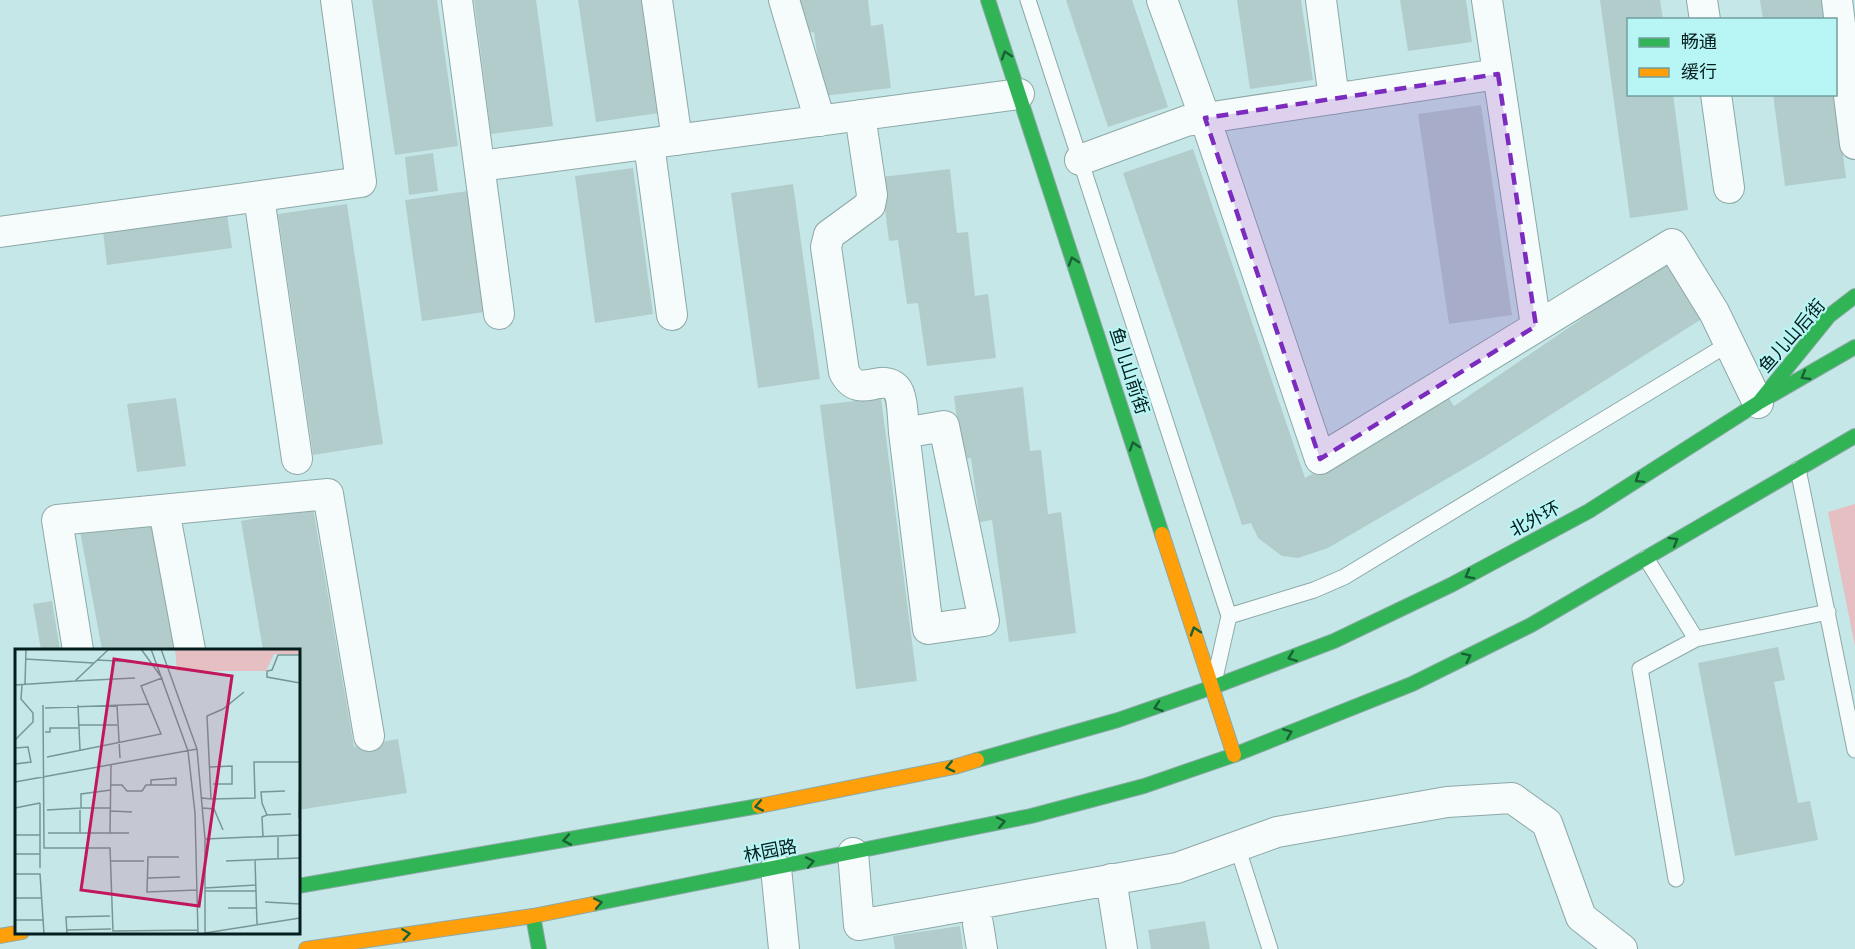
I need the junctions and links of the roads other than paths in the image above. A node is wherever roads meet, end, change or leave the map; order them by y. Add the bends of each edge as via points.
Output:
1 (336, 0) edge
2 (457, 0) edge
3 (657, 0) edge
4 (784, 0) edge
5 (988, 0) edge
6 (1028, 0) edge
7 (1162, 0) edge
8 (1321, 0) edge
9 (1487, 0) edge
10 (1702, 0) edge
11 (1837, 0) edge
12 (1705, 18) edge
13 (1498, 74) junction
14 (1019, 94) junction
15 (1716, 96) edge
16 (1335, 99) junction
17 (860, 115) junction
18 (1205, 118) junction
19 (820, 121) junction
20 (663, 142) junction
21 (1855, 144) edge
22 (1080, 160) junction
23 (480, 166) junction
24 (1729, 188) dead end
25 (259, 197) junction
26 (0, 232) edge
27 (1855, 296) edge
28 (499, 314) dead end
29 (672, 315) dead end
30 (1536, 326) junction
31 (1730, 343) junction
32 (1855, 347) edge
33 (1758, 403) junction
34 (904, 433) junction
35 (1855, 436) edge
36 (297, 459) dead end
37 (1798, 469) junction
38 (164, 510) junction
39 (1646, 558) junction
40 (1828, 612) junction
41 (1229, 616) junction
42 (1696, 639) junction
43 (78, 649) edge
44 (190, 649) edge
45 (1213, 687) junction
46 (369, 736) dead end
47 (1855, 750) edge
48 (1234, 755) junction
49 (1237, 846) junction
50 (853, 853) junction
51 (776, 868) junction
52 (1111, 879) junction
53 (1676, 879) dead end
54 (300, 885) edge
55 (533, 916) junction
56 (15, 934) edge
57 (0, 936) edge
58 (860, 937) edge
59 (306, 949) edge
60 (539, 949) edge
61 (784, 949) edge
62 (1122, 949) edge
63 (1270, 949) edge
64 (1622, 949) edge

1 - 25 street via 361,182
2 - 23 street
3 - 20 street
4 - 19 street
14 -> 5 main road, 鱼儿山前街
6 - 22 lane
7 - 18 street
8 - 16 street
9 - 13 street
10 - 12 street
11 - 21 street
13 - 16 street
13 - 30 street
14 - 17 street
45 -> 14 main road, 鱼儿山前街
15 - 24 street
16 - 18 street
17 - 19 street
17 - 34 street via 872,195 870,205 829,235 826,247 844,372 849,381 860,386 885,383 896,387
18 - 22 street via 1186,121
18 - 30 street via 1320,459
19 - 20 street
20 - 23 street
20 - 29 street
22 - 41 lane
23 - 28 street
25 - 26 street
25 - 36 street
27 - 33 main road, 鱼儿山后街 via 1829,316
30 - 31 street via 1672,244
31 - 33 street
31 - 41 lane via 1344,577
32 -> 33 main road, 北外环
33 -> 45 main road, 北外环 via 1589,511 1451,585 1334,641
34 - 34 street via 944,426 984,621 928,629
35 - 37 main road
39 -> 37 main road
37 - 40 lane
38 - 43 street via 57,520
38 - 44 street
38 - 46 street via 327,494
39 - 42 lane
48 -> 39 main road via 1412,684 1531,625
40 - 42 lane
40 - 47 lane
41 - 45 lane
42 - 53 lane via 1640,669
45 - 48 main road, 鱼儿山前街
45 -> 54 main road via 1118,720 954,767 731,812
50 -> 48 main road, 林园路 via 1031,816 1144,786
49 - 52 street via 1177,868
49 - 63 lane
49 - 64 street via 1276,832 1435,804 1512,798 1547,823 1581,917
51 -> 50 main road, 林园路
50 - 58 street
55 -> 51 main road, 林园路
51 - 61 street
52 - 58 street
52 - 62 street
59 -> 55 main road, 林园路
55 - 60 main road
56 - 57 main road

